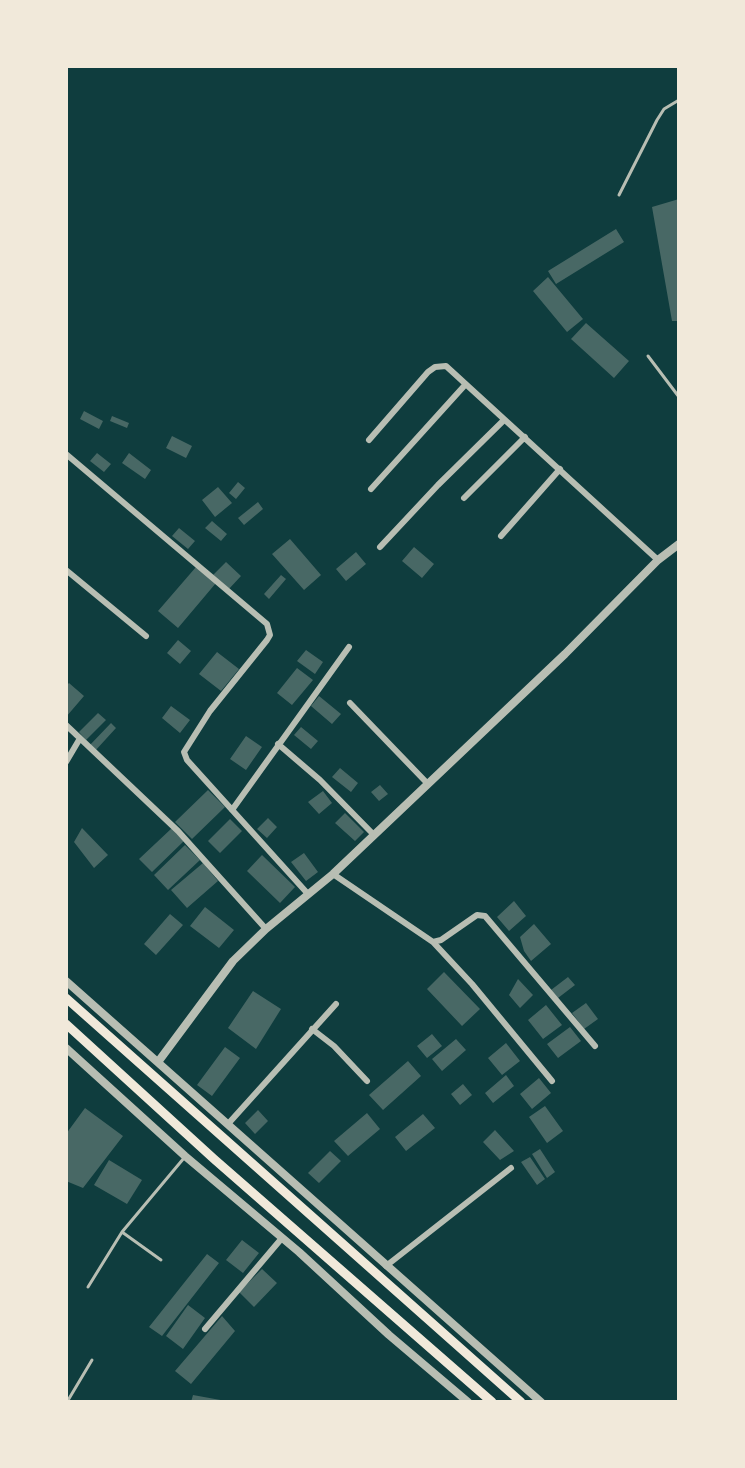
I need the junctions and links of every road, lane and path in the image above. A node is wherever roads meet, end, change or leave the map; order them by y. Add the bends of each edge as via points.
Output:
1 (679, 100) edge
2 (619, 195) dead end
3 (648, 356) dead end
4 (465, 385) junction
5 (679, 397) edge
6 (504, 420) junction
7 (525, 437) junction
8 (369, 441) dead end
9 (66, 454) edge
10 (560, 469) junction
11 (371, 489) dead end
12 (464, 498) dead end
13 (501, 536) dead end
14 (679, 544) edge
15 (380, 547) dead end
16 (658, 560) junction
17 (66, 570) edge
18 (146, 636) dead end
19 (350, 647) dead end
20 (350, 703) dead end
21 (66, 725) edge
22 (79, 740) junction
23 (279, 744) junction
24 (66, 762) edge
25 (427, 783) junction
26 (232, 810) junction
27 (374, 835) junction
28 (333, 874) junction
29 (308, 894) junction
30 (266, 929) junction
31 (433, 942) junction
32 (66, 981) edge
33 (66, 998) edge
34 (336, 1004) dead end
35 (66, 1024) edge
36 (312, 1029) junction
37 (595, 1046) dead end
38 (66, 1048) edge
39 (158, 1062) junction
40 (367, 1081) dead end
41 (552, 1081) dead end
42 (228, 1124) junction
43 (185, 1156) junction
44 (511, 1168) dead end
45 (122, 1232) junction
46 (282, 1238) junction
47 (162, 1260) dead end
48 (386, 1266) junction
49 (88, 1287) dead end
50 (205, 1329) dead end
51 (92, 1360) dead end
52 (67, 1402) edge
53 (468, 1402) edge
54 (492, 1402) edge
55 (521, 1402) edge
56 (541, 1402) edge

1 - 2 lane via 664,109 657,120
3 - 5 lane
4 - 6 street
4 - 8 street via 446,366 435,367
4 - 11 street
6 - 7 street
6 - 15 street
7 - 10 street
7 - 12 street
9 - 26 street via 267,624 267,640 185,748 187,760
10 - 13 street
10 - 16 street
14 - 16 street
16 - 25 street via 565,654
17 - 18 street
19 - 23 street
20 - 25 street
21 - 22 street
22 - 24 street
22 - 30 street via 178,831
23 - 26 street
23 - 27 street
25 - 27 street
26 - 29 street
27 - 28 street
28 - 29 street
28 - 31 street
29 - 30 street
30 - 39 street via 233,961
31 - 37 street via 477,915 485,916
31 - 41 street
32 - 39 street
33 - 55 main road
34 - 36 street
35 - 54 main road
36 - 40 street
36 - 42 street
38 - 43 street
39 - 42 street
42 - 48 street
43 - 45 lane
43 - 46 street
44 - 48 street
45 - 47 lane
45 - 49 lane
46 - 50 street
46 - 53 street
48 - 56 street
51 - 52 lane

